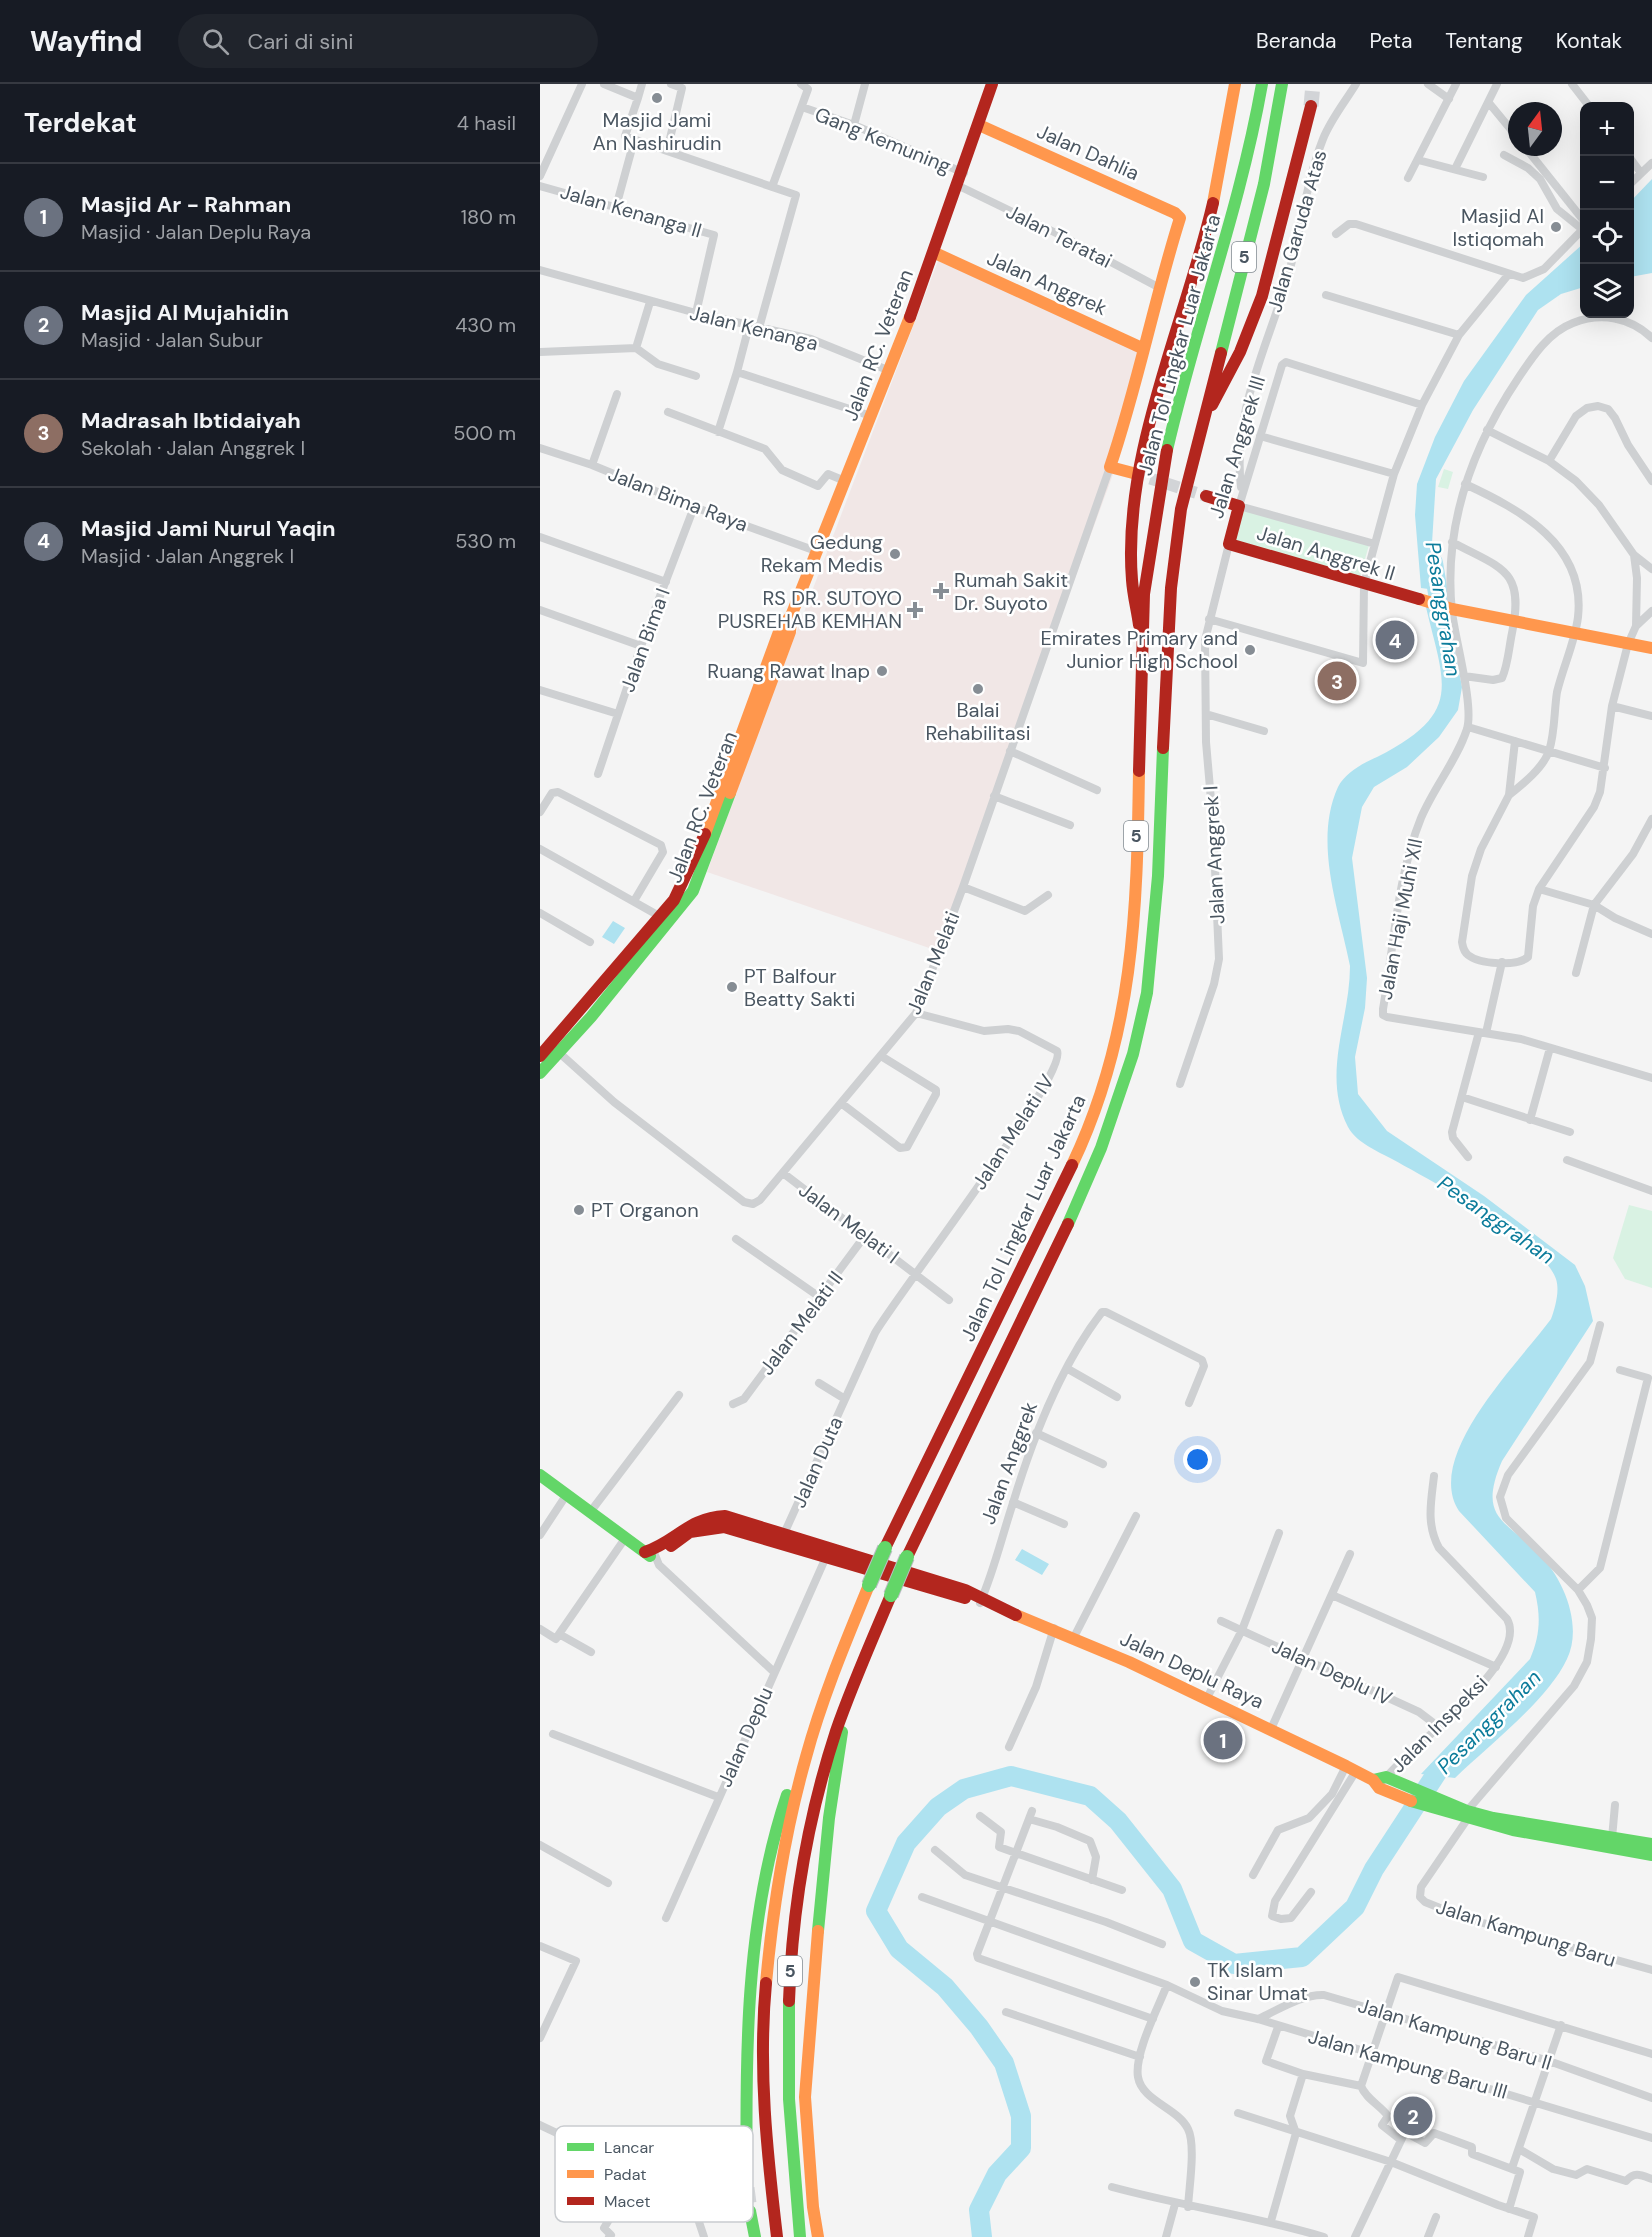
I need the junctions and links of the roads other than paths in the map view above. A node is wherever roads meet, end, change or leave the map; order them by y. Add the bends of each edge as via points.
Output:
1 (582, 84) edge
2 (604, 84) edge
3 (642, 84) edge
4 (671, 84) edge
5 (801, 84) edge
6 (865, 84) edge
7 (992, 84) edge
8 (1235, 84) edge
9 (1262, 84) edge
10 (1282, 84) edge
11 (1356, 84) edge
12 (1428, 84) edge
13 (1456, 84) edge
14 (1497, 84) edge
15 (1572, 84) edge
16 (683, 86) edge
17 (624, 88) edge
18 (638, 98) junction
19 (1449, 99) junction
20 (1586, 102) edge
21 (1489, 103) junction
22 (1311, 106) tunnel mouth
23 (802, 107) junction
24 (854, 125) junction
25 (979, 125) junction
26 (1508, 126) edge
27 (634, 141) junction
28 (668, 151) junction
29 (1504, 154) dead end
30 (1532, 156) edge
31 (1422, 160) dead end
32 (1652, 163) edge
33 (1634, 164) edge
34 (1455, 169) junction
35 (1641, 173) junction
36 (540, 176) edge
37 (1483, 177) dead end
38 (1408, 178) dead end
39 (1634, 179) edge
40 (962, 180) junction
41 (540, 186) edge
42 (772, 187) junction
43 (616, 207) junction
44 (1580, 221) edge
45 (1580, 223) edge
46 (1580, 230) edge
47 (1336, 234) dead end
48 (935, 253) junction
49 (540, 270) edge
50 (1508, 275) junction
51 (1158, 287) junction
52 (1326, 295) dead end
53 (650, 302) junction
54 (696, 314) junction
55 (749, 326) junction
56 (759, 328) junction
57 (1459, 335) junction
58 (1652, 338) edge
59 (636, 348) junction
60 (1144, 349) junction
61 (540, 352) edge
62 (890, 371) junction
63 (736, 372) junction
64 (696, 376) dead end
65 (617, 394) dead end
66 (1422, 405) junction
67 (668, 412) dead end
68 (871, 416) junction
69 (1200, 429) junction
70 (1487, 430) junction
71 (718, 432) junction
72 (1260, 436) junction
73 (540, 448) edge
74 (1549, 461) junction
75 (592, 465) junction
76 (1110, 467) junction
77 (1133, 473) tunnel mouth
78 (1394, 474) junction
79 (845, 481) junction
80 (1652, 481) edge
81 (1465, 484) junction
82 (1242, 491) junction
83 (1206, 496) tunnel mouth
84 (1239, 506) junction
85 (694, 507) junction
86 (540, 537) edge
87 (1452, 542) junction
88 (1229, 544) junction
89 (1375, 544) junction
90 (816, 551) junction
91 (1634, 555) junction
92 (1652, 569) edge
93 (666, 582) junction
94 (1364, 584) junction
95 (1449, 608) junction
96 (540, 610) edge
97 (1652, 611) edge
98 (1209, 619) junction
99 (1514, 622) junction
100 (1636, 626) junction
101 (1141, 634) junction
102 (1574, 634) junction
103 (1628, 644) junction
104 (641, 646) junction
105 (1652, 648) edge
106 (1464, 676) junction
107 (540, 690) edge
108 (1612, 706) junction
109 (618, 714) junction
110 (1206, 714) junction
111 (1652, 716) edge
112 (1468, 727) junction
113 (1263, 731) dead end
114 (1515, 741) junction
115 (1010, 751) junction
116 (1549, 752) junction
117 (1605, 768) junction
118 (598, 774) dead end
119 (1097, 790) dead end
120 (1509, 795) junction
121 (994, 796) junction
122 (540, 812) edge
123 (1652, 819) edge
124 (1070, 825) dead end
125 (709, 839) junction
126 (540, 849) edge
127 (963, 887) junction
128 (1539, 889) junction
129 (1048, 895) dead end
130 (634, 902) junction
131 (1594, 905) junction
132 (540, 914) edge
133 (661, 917) junction
134 (1652, 934) edge
135 (590, 942) dead end
136 (1502, 962) junction
137 (1576, 973) dead end
138 (916, 1013) junction
139 (1482, 1033) junction
140 (554, 1048) junction
141 (1550, 1048) junction
142 (540, 1056) edge
143 (881, 1056) junction
144 (540, 1073) edge
145 (1652, 1078) edge
146 (1180, 1084) dead end
147 (1462, 1097) junction
148 (841, 1103) junction
149 (1530, 1120) junction
150 (1570, 1132) dead end
151 (1468, 1157) dead end
152 (1567, 1160) dead end
153 (783, 1173) junction
154 (1652, 1191) edge
155 (864, 1237) junction
156 (736, 1239) dead end
157 (915, 1272) junction
158 (821, 1298) junction
159 (949, 1300) dead end
160 (1600, 1325) dead end
161 (1068, 1369) junction
162 (1620, 1370) dead end
163 (819, 1383) dead end
164 (680, 1395) dead end
165 (1117, 1397) dead end
166 (845, 1399) junction
167 (1189, 1403) dead end
168 (733, 1404) dead end
169 (1036, 1434) junction
170 (1104, 1464) dead end
171 (540, 1475) edge
172 (1434, 1476) dead end
173 (567, 1494) junction
174 (1013, 1502) junction
175 (591, 1511) junction
176 (1136, 1516) dead end
177 (1064, 1524) dead end
178 (1280, 1533) dead end
179 (540, 1535) edge
180 (626, 1537) junction
181 (782, 1540) junction
182 (651, 1553) junction
183 (1350, 1554) dead end
184 (826, 1557) junction
185 (1578, 1590) junction
186 (1332, 1595) junction
187 (984, 1601) junction
188 (1221, 1621) dead end
189 (1054, 1628) junction
190 (540, 1629) edge
191 (1242, 1630) junction
192 (559, 1634) junction
193 (1074, 1637) junction
194 (591, 1652) dead end
195 (1304, 1658) junction
196 (1496, 1667) junction
197 (774, 1672) junction
198 (1207, 1698) junction
199 (844, 1711) junction
200 (1440, 1728) junction
201 (1271, 1729) junction
202 (554, 1734) dead end
203 (1009, 1747) dead end
204 (806, 1755) junction
205 (1351, 1768) junction
206 (1379, 1782) junction
207 (718, 1797) junction
208 (1615, 1805) dead end
209 (980, 1816) dead end
210 (1466, 1816) junction
211 (1612, 1838) junction
212 (1652, 1844) edge
213 (540, 1845) edge
214 (935, 1850) dead end
215 (1017, 1854) junction
216 (1652, 1855) edge
217 (1253, 1875) dead end
218 (1092, 1880) junction
219 (608, 1882) dead end
220 (1002, 1889) junction
221 (1122, 1890) dead end
222 (1311, 1892) dead end
223 (922, 1897) dead end
224 (666, 1918) dead end
225 (990, 1923) junction
226 (1162, 1944) dead end
227 (540, 1946) edge
228 (1652, 1970) edge
229 (1167, 1985) junction
230 (1006, 2012) dead end
231 (1385, 2013) junction
232 (1153, 2019) junction
233 (1258, 2019) junction
234 (1561, 2025) junction
235 (1278, 2026) junction
236 (540, 2038) edge
237 (1372, 2053) junction
238 (1652, 2054) edge
239 (1140, 2057) junction
240 (1549, 2061) junction
241 (1304, 2074) junction
242 (1361, 2086) junction
243 (1652, 2098) edge
244 (1534, 2101) junction
245 (1238, 2113) dead end
246 (540, 2125) edge
247 (747, 2126) edge
248 (555, 2132) edge
249 (1296, 2133) junction
250 (1403, 2136) junction
251 (1652, 2138) edge
252 (1519, 2149) junction
253 (1391, 2162) junction
254 (1512, 2168) junction
255 (1652, 2179) edge
256 (1112, 2187) dead end
257 (1175, 2204) junction
258 (1188, 2207) junction
259 (1509, 2209) junction
260 (1436, 2217) dead end
261 (1271, 2221) junction
262 (608, 2222) edge
263 (699, 2222) edge
264 (752, 2222) tunnel mouth
265 (609, 2237) edge
266 (704, 2237) edge
267 (755, 2237) edge
268 (777, 2237) edge
269 (800, 2237) edge
270 (818, 2237) edge
271 (1166, 2237) edge
272 (1324, 2237) edge
273 (1355, 2237) edge
274 (1428, 2237) edge
275 (1528, 2237) edge

1 - 36 street
2 - 17 street
3 - 18 street
4 - 16 street
5 - 23 street via 809,88
6 - 24 street
7 - 25 main road, Jalan RC. Veteran
8 - 101 main road via 1206,232 1163,385 1133,515 1131,595
9 - 101 main road, Jalan Tol Lingkar Luar Jakarta / 5 via 1241,185 1166,456
10 - 69 main road, Jalan Tol Lingkar Luar Jakarta / 5 via 1264,184
11 - 82 street, Jalan Garuda Atas via 1323,139 1288,277 1256,366 1241,438
12 - 19 street
13 - 19 street
14 - 21 street
15 - 20 street
16 - 28 street
17 - 18 street
18 - 27 street via 624,134
19 - 38 street
21 - 26 street
21 - 34 street
22 - 69 main road via 1262,296 1240,352
23 - 24 street, Gang Kemuning
23 - 42 street
24 - 40 street, Gang Kemuning
25 - 40 main road, Jalan RC. Veteran
25 - 51 main road, Jalan Dahlia via 1175,213 1180,218
27 - 28 street
27 - 43 street
28 - 42 street
29 - 45 street via 1528,168 1540,179 1557,209
30 - 44 street
31 - 34 street
32 - 35 street
33 - 35 street
34 - 37 street
35 - 39 street
40 - 48 main road, Jalan RC. Veteran
40 - 51 street, Jalan Teratai
41 - 43 street, Jalan Kenanga II
42 - 56 street via 794,193 797,200
43 - 54 street, Jalan Kenanga II via 714,235
46 - 50 street via 1539,272 1522,278
47 - 50 street via 1356,224
48 - 60 main road, Jalan Anggrek
48 - 62 main road, Jalan RC. Veteran
49 - 53 street, Jalan Kenanga
50 - 57 street
51 - 60 main road
52 - 57 street
53 - 54 street, Jalan Kenanga
53 - 59 street
54 - 55 street, Jalan Kenanga
55 - 56 street, Jalan Kenanga
55 - 63 street
56 - 62 street, Jalan Kenanga via 811,339
57 - 66 street
58 - 70 street via 1640,327 1618,318 1593,317 1570,324 1547,339 1528,363
59 - 61 street
59 - 64 street via 658,364
60 - 76 main road
62 - 68 main road, Jalan RC. Veteran
63 - 68 street
63 - 71 street
65 - 75 street
66 - 72 street, Jalan Anggrek III via 1284,363
66 - 78 street
67 - 71 street
68 - 79 main road, Jalan RC. Veteran
69 - 199 main road, Jalan Tol Lingkar Luar Jakarta / 5, bridge via 1181,509 1171,588 1152,944 1133,1054 1101,1149 907,1557
70 - 74 street
70 - 81 street
71 - 79 street via 765,448 782,470 818,486 828,474
72 - 78 street
72 - 82 street, Jalan Anggrek III
73 - 75 street, Jalan Bima Raya
74 - 80 street via 1576,417 1587,408 1598,406 1608,409
74 - 91 street via 1576,481 1599,506
75 - 85 street, Jalan Bima Raya
76 - 77 main road
76 - 115 street, Jalan Melati
78 - 89 street
79 - 90 main road, Jalan RC. Veteran
81 - 87 street
81 - 102 street via 1534,521 1570,563 1578,616
82 - 84 street, Jalan Anggrek III
83 - 84 main road
84 - 88 main road, Jalan Anggrek III
84 - 89 street
85 - 90 street, Jalan Bima Raya
85 - 93 street, Jalan Bima I
86 - 93 street
87 - 95 street
87 - 99 street via 1508,577 1517,593
88 - 94 main road, Jalan Anggrek II
88 - 98 street, Jalan Anggrek I
89 - 94 street
90 - 125 main road, Jalan RC. Veteran via 791,616 780,629
91 - 92 street
91 - 100 street
93 - 104 street, Jalan Bima I
94 - 95 main road, Jalan Anggrek II
94 - 98 street via 1363,663
95 - 99 main road, Jalan Anggrek II
95 - 106 street
96 - 104 street
97 - 100 street
98 - 110 street, Jalan Anggrek I via 1205,640
99 - 102 main road, Jalan Anggrek II
99 - 106 street via 1502,678
100 - 103 street
101 - 204 main road, Jalan Tol Lingkar Luar Jakarta / 5, bridge via 1136,875 1127,987 1109,1072 1090,1128 885,1548 832,1678
102 - 103 main road, Jalan Anggrek II
102 - 116 street via 1557,693
103 - 105 main road, Jalan Anggrek II
103 - 108 street
104 - 109 street, Jalan Bima I
106 - 112 street
107 - 109 street
108 - 111 street
108 - 117 street
109 - 118 street, Jalan Bima I
110 - 113 street
110 - 146 street, Jalan Anggrek I via 1219,959
112 - 114 street
112 - 139 street, Jalan Haji Muhi XII via 1422,817 1408,858 1383,1015
114 - 116 street
114 - 120 street
115 - 119 street
115 - 121 street, Jalan Melati
116 - 117 street
116 - 120 street
117 - 128 street via 1594,807
120 - 136 street via 1481,849 1472,876 1462,942 1468,955
121 - 124 street
121 - 127 street, Jalan Melati
122 - 130 street via 552,793 558,792 661,845 663,852
123 - 131 street via 1634,854
125 - 133 main road, Jalan RC. Veteran
125 - 140 main road, Jalan RC. Veteran via 693,891 667,926
126 - 130 street
127 - 129 street via 1025,912
127 - 138 street, Jalan Melati
128 - 131 street
128 - 136 street via 1533,906 1528,957 1519,962
130 - 133 street
131 - 134 street
131 - 137 street
132 - 135 street
133 - 140 main road, Jalan RC. Veteran
136 - 139 street
138 - 143 street, Jalan Melati
138 - 157 street, Jalan Melati IV via 971,1029 1019,1031 1048,1044 1059,1056 1035,1103
139 - 141 street
139 - 147 street
140 - 142 main road, Jalan RC. Veteran
140 - 144 main road, Jalan RC. Veteran
140 - 153 street, Jalan Melati via 614,1102 744,1202 757,1203
141 - 145 street
141 - 149 street
143 - 148 street, Jalan Melati
143 - 148 street via 934,1087 936,1094 907,1147 902,1149
147 - 149 street
147 - 151 street via 1452,1132
148 - 153 street, Jalan Melati
149 - 150 street
152 - 154 street
153 - 155 street, Jalan Melati I
155 - 157 street, Jalan Melati I
155 - 158 street, Jalan Melati II
156 - 158 street
157 - 159 street, Jalan Melati I
157 - 166 street, Jalan Duta via 875,1333
158 - 168 street, Jalan Melati II via 744,1399
160 - 185 street via 1590,1362 1508,1475 1500,1497 1506,1518
161 - 165 street
161 - 167 street, Jalan Anggrek via 1103,1311 1202,1360 1204,1366
161 - 169 street, Jalan Anggrek
162 - 185 street via 1648,1378 1600,1568
163 - 166 street
164 - 175 street
166 - 181 street, Jalan Duta
169 - 170 street
169 - 174 street, Jalan Anggrek
171 - 173 main road
172 - 196 street, Jalan Inspeksi via 1430,1523 1438,1548 1510,1625 1506,1647
173 - 175 main road
173 - 179 street
174 - 177 street
174 - 187 street, Jalan Anggrek
175 - 180 main road
176 - 193 street
178 - 191 street
180 - 182 main road
180 - 192 street
181 - 182 main road, Jalan Deplu Raya via 725,1516 708,1515
181 - 184 main road, Jalan Deplu Raya
181 - 187 main road, Jalan Deplu Raya via 858,1554
182 - 197 street via 659,1565
183 - 186 street
184 - 187 main road, Jalan Deplu Raya
184 - 197 street, Jalan Deplu
185 - 210 street via 1592,1618 1587,1662 1581,1677
186 - 195 street
186 - 196 street
187 - 189 main road, Jalan Deplu Raya
188 - 191 street, Jalan Deplu IV
189 - 193 main road, Jalan Deplu Raya
189 - 203 street via 1040,1676
190 - 192 street via 556,1639
191 - 195 street, Jalan Deplu IV
191 - 198 street
192 - 194 street
193 - 198 main road, Jalan Deplu Raya
195 - 200 street, Jalan Deplu IV via 1419,1713
195 - 201 street
196 - 200 street, Jalan Inspeksi
197 - 207 street, Jalan Deplu
198 - 201 main road, Jalan Deplu Raya
199 - 269 main road, Jalan Tol Lingkar Luar Jakarta / 5 via 817,1801 790,1970 788,2079
199 - 270 main road via 829,1818 805,2097
200 - 206 street, Jalan Inspeksi
201 - 205 main road, Jalan Deplu Raya
202 - 207 street
204 - 247 main road via 779,1819 758,1932 748,2021
204 - 268 main road, Jalan Tol Lingkar Luar Jakarta / 5 via 775,1899 763,2016 764,2131
205 - 206 main road, Jalan Deplu Raya
205 - 217 street via 1309,1818 1278,1830
205 - 222 street via 1275,1901 1272,1916 1291,1918
206 - 210 main road, Jalan Deplu Raya
207 - 224 street, Jalan Deplu
208 - 211 street
209 - 215 street via 1001,1832 999,1847
210 - 211 main road, Jalan Deplu Raya
210 - 216 main road, Jalan Deplu Raya
210 - 228 street, Jalan Kampung Baru via 1421,1887 1420,1897 1425,1902
211 - 212 main road, Jalan Deplu Raya
213 - 219 street
214 - 220 street via 958,1872
215 - 218 street
215 - 218 street via 1030,1815 1090,1841 1096,1857
215 - 220 street
218 - 221 street
220 - 225 street
220 - 226 street
223 - 225 street, Jalan Kampung Baru III
225 - 229 street, Jalan Kampung Baru III
225 - 232 street via 978,1959
227 - 236 street via 576,1961
229 - 232 street
229 - 233 street, Jalan Kampung Baru III via 1222,2011
230 - 239 street
231 - 233 street, Jalan Kampung Baru II via 1320,1995
231 - 234 street via 1399,1977
231 - 237 street
231 - 240 street, Jalan Kampung Baru II
232 - 239 street
233 - 235 street, Jalan Kampung Baru III
234 - 238 street
234 - 240 street
235 - 237 street, Jalan Kampung Baru III
235 - 241 street via 1266,2061
237 - 242 street
237 - 244 street, Jalan Kampung Baru III
239 - 258 street via 1139,2083 1184,2122 1190,2134
240 - 243 street, Jalan Kampung Baru II
240 - 244 street
241 - 242 street
241 - 249 street via 1290,2116
242 - 250 street via 1365,2095 1388,2116 1382,2125
244 - 251 street, Jalan Kampung Baru III
244 - 252 street
245 - 249 street
246 - 248 street
249 - 253 street
249 - 261 street
250 - 253 street
250 - 254 street via 1425,2144 1434,2133 1472,2147 1472,2154
252 - 254 street
252 - 255 street via 1553,2169 1576,2175 1587,2169 1626,2181 1639,2174
253 - 259 street
253 - 273 street
254 - 259 street via 1521,2174
256 - 257 street
257 - 258 street
257 - 271 street
258 - 261 street
259 - 275 street via 1535,2217
260 - 274 street
261 - 272 street
262 - 265 street via 604,2228
263 - 266 street
264 - 267 main road

